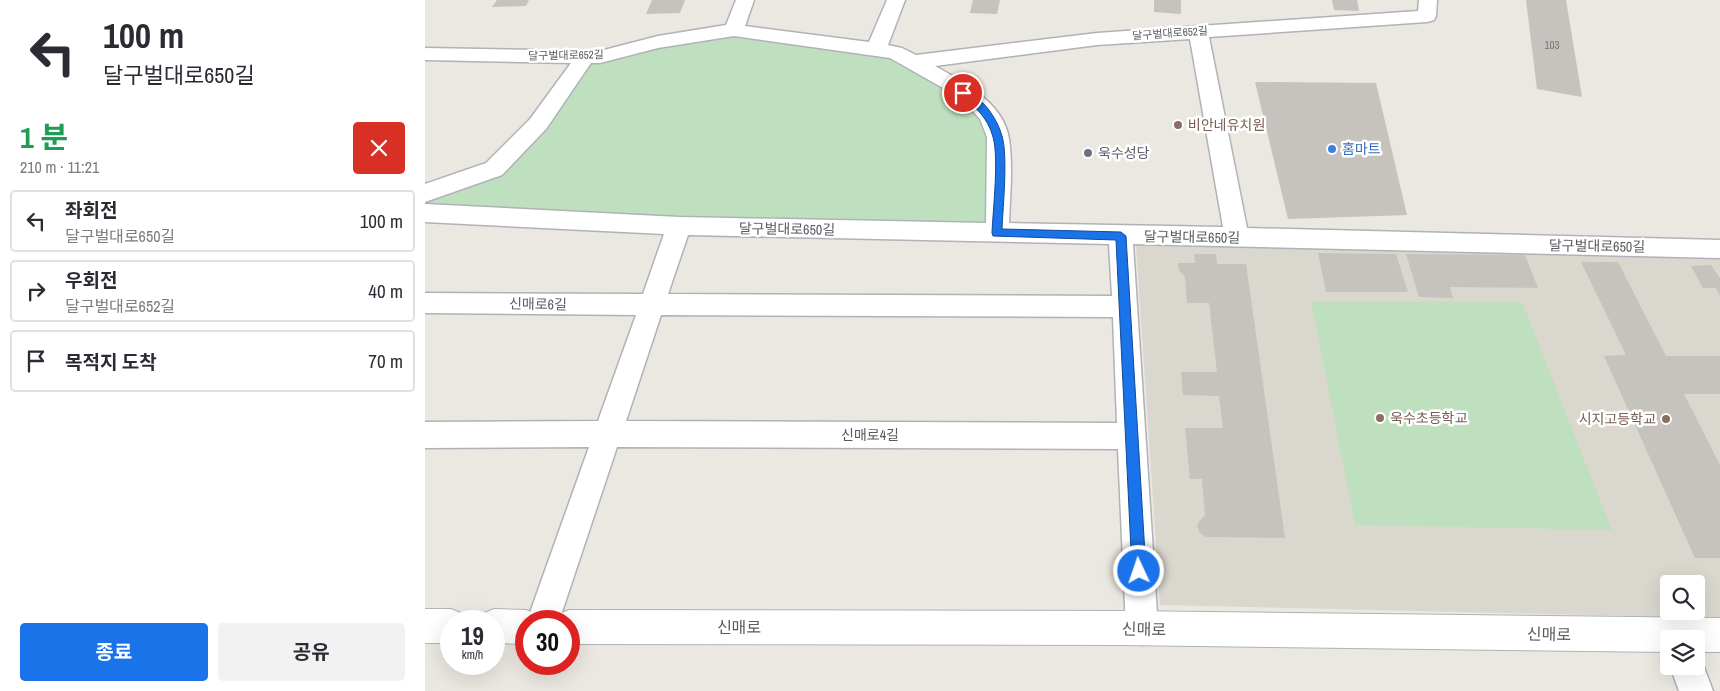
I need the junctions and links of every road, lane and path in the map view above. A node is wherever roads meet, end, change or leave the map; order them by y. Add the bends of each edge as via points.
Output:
1 (745, 0) edge
2 (896, 0) edge
3 (1427, 8) edge
4 (734, 30) junction
5 (1198, 31) junction
6 (876, 49) junction
7 (425, 54) edge
8 (585, 57) junction
9 (914, 62) junction
10 (425, 193) edge
11 (425, 213) edge
12 (679, 226) junction
13 (997, 233) junction
14 (1121, 236) junction
15 (1237, 237) junction
16 (1720, 249) edge
17 (425, 303) edge
18 (652, 305) junction
19 (1124, 306) junction
20 (607, 434) junction
21 (425, 435) edge
22 (1132, 436) junction
23 (547, 610) edge
24 (425, 626) edge
25 (440, 626) edge
26 (580, 627) edge
27 (1142, 629) junction
28 (1720, 635) edge
29 (1705, 636) edge
30 (1660, 637) edge
31 (1690, 675) edge
32 (1696, 691) edge

1 - 4 street
2 - 6 street
3 - 5 street, 달구벌대로652길
4 - 6 street, 달구벌대로652길
4 - 8 street, 달구벌대로652길 via 658,42 600,57
5 - 9 street, 달구벌대로652길 via 1097,38
5 - 15 street
6 - 9 street, 달구벌대로652길 via 895,52
7 - 8 street, 달구벌대로652길
8 - 10 street via 538,124 494,169
9 - 13 street, 달구벌대로652길 via 950,83 989,116 998,137
11 - 12 street, 달구벌대로650길
12 - 13 street, 달구벌대로650길
12 - 18 street
13 - 14 street, 달구벌대로650길
14 - 15 street, 달구벌대로650길
14 - 19 street
15 - 16 street, 달구벌대로650길
17 - 18 street, 신매로6길
18 - 19 street
18 - 20 street
19 - 22 street
20 - 21 street
20 - 22 street, 신매로4길
20 - 23 street
22 - 27 street
24 - 25 street
26 - 27 street, 신매로
27 - 30 street, 신매로
28 - 29 street, 신매로
31 - 32 street

